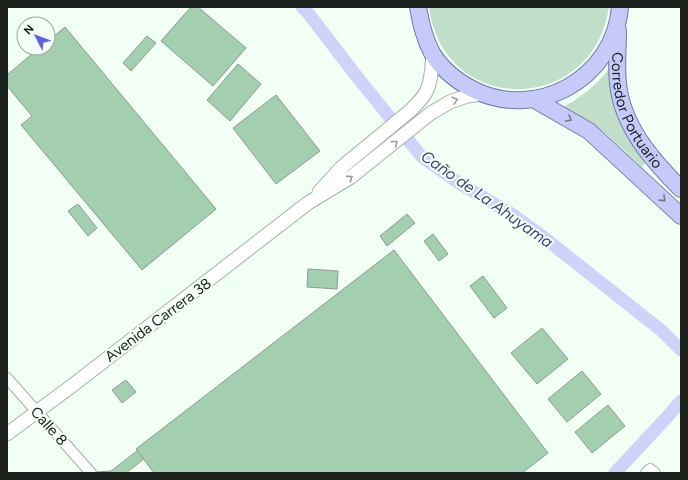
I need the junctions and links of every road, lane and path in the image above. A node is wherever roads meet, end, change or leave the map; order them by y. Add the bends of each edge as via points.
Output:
1 (418, 7) edge
2 (619, 14) edge
3 (433, 54) junction
4 (482, 94) junction
5 (535, 100) junction
6 (681, 189) edge
7 (308, 204) junction
8 (681, 216) edge
9 (7, 378) edge
10 (37, 412) junction
11 (7, 434) edge
12 (90, 472) edge

1 - 3 main road via 422,30
2 - 5 main road via 610,44 597,64 569,87
2 - 6 main road, Corredor Portuario via 618,84 623,106 634,133 659,167
3 - 4 main road via 446,71
3 - 7 street, Avenida Carrera 38 via 427,90 411,110 342,167
4 - 5 main road via 499,99
7 -> 4 street, Avenida Carrera 38 via 351,177 450,102
5 -> 8 main road, Corredor Portuario via 590,131
7 - 10 street, Avenida Carrera 38
9 - 10 street, Calle 8
10 - 11 street, Avenida Carrera 38
10 - 12 street, Calle 8

